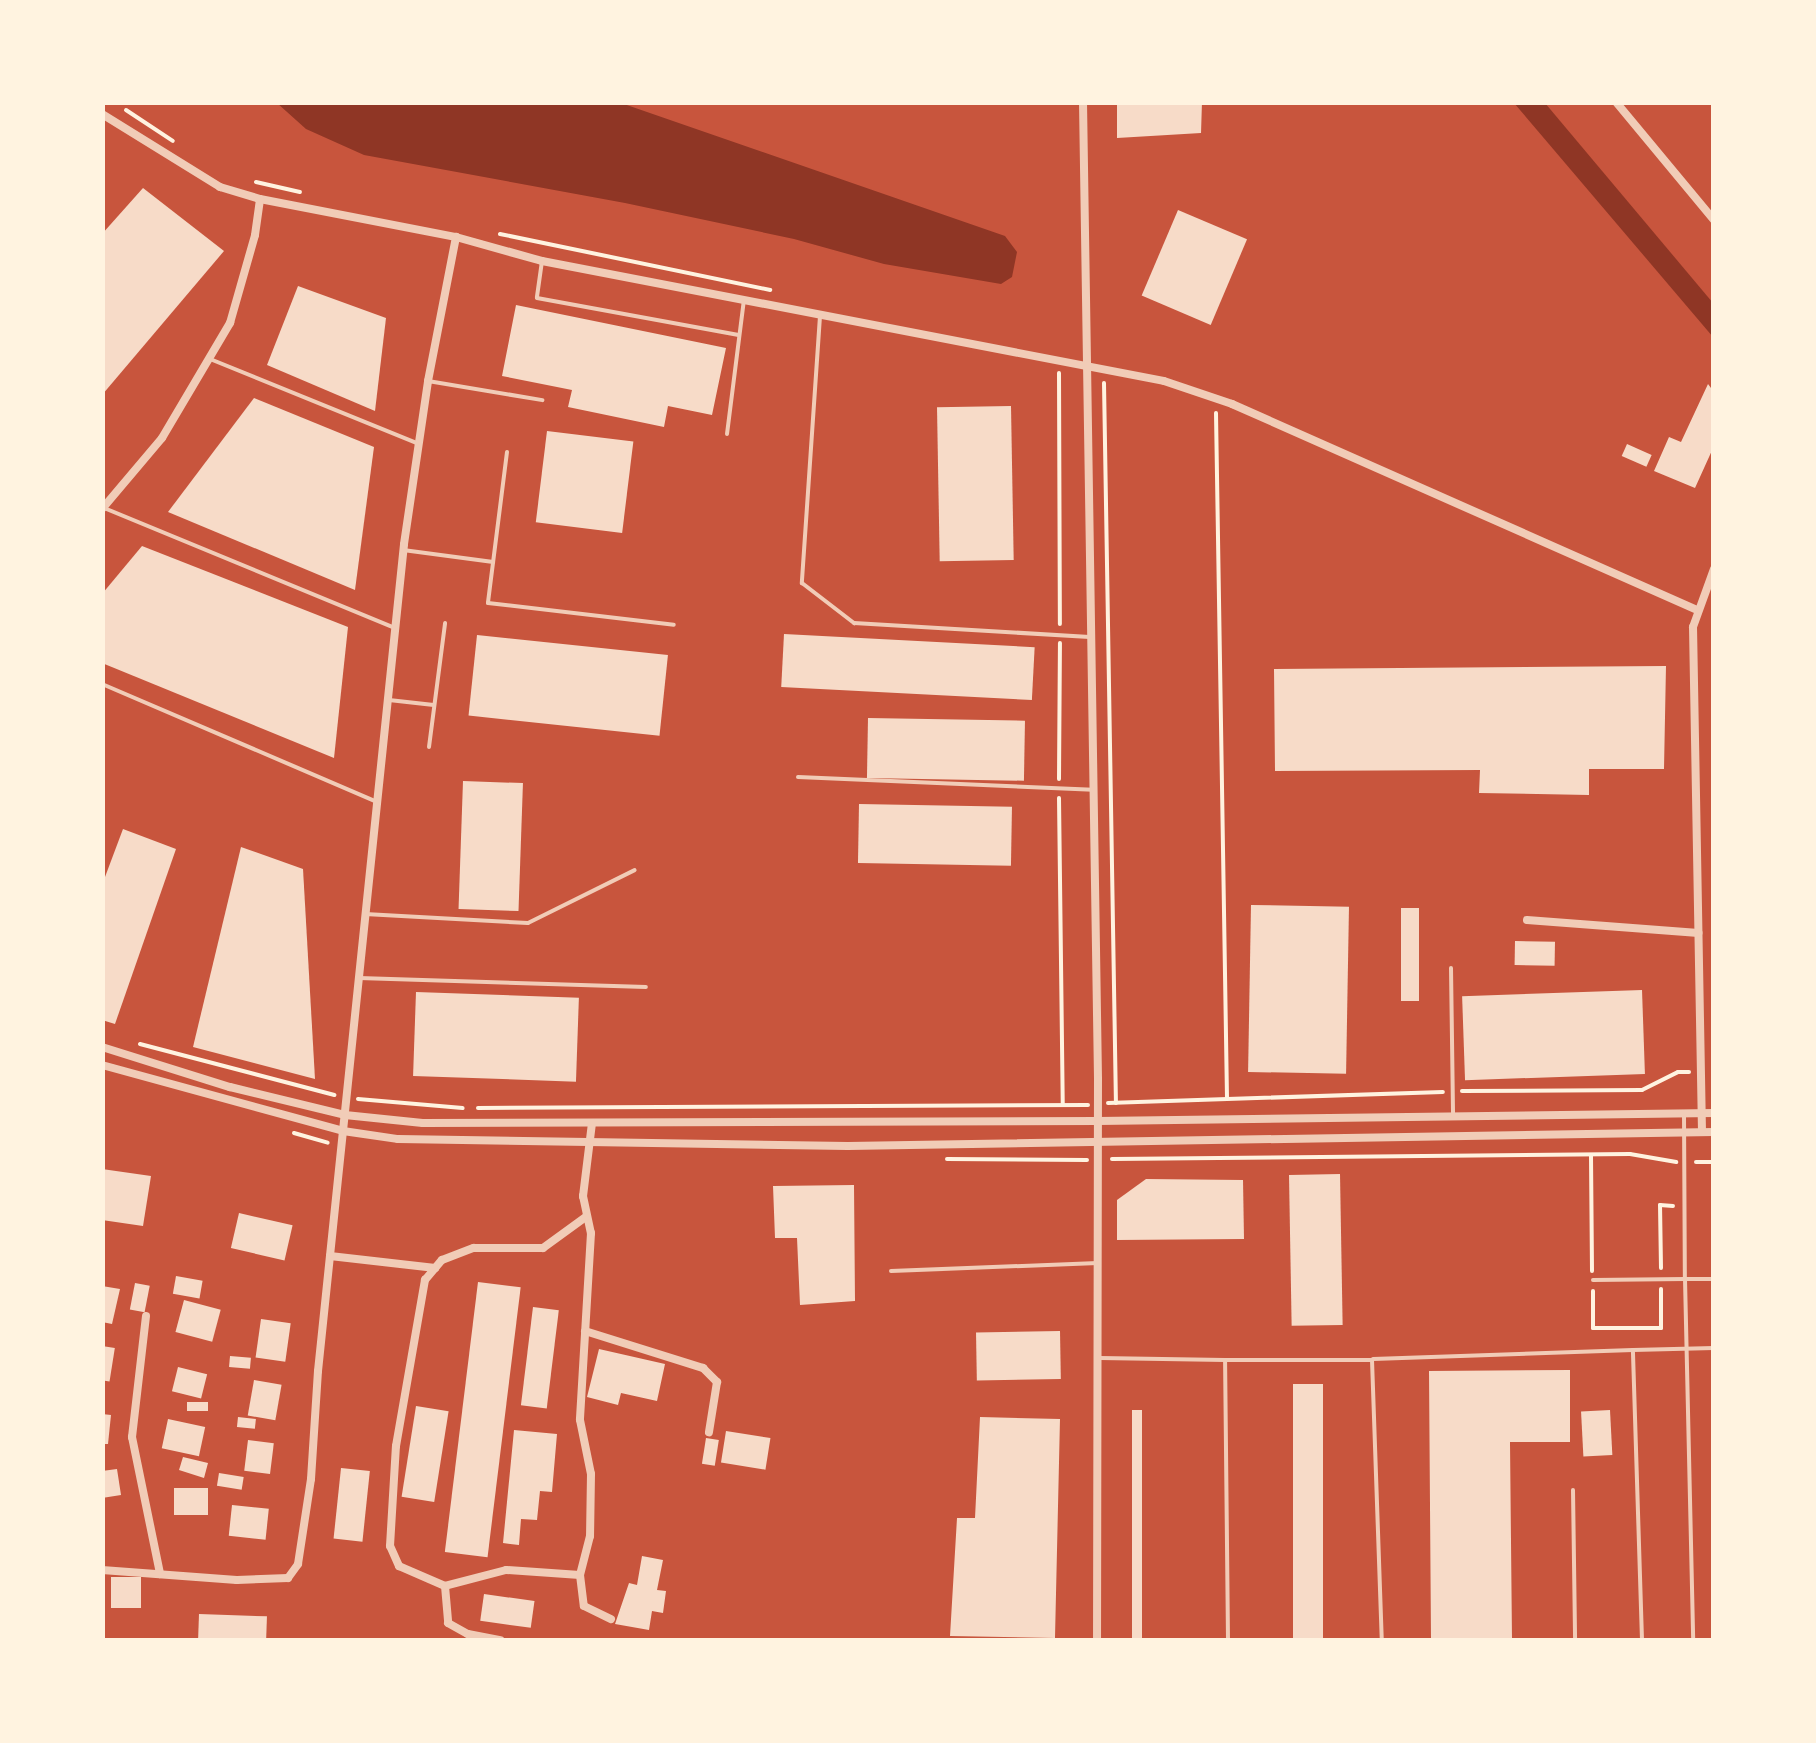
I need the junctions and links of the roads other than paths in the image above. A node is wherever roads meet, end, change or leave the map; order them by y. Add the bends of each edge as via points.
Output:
1 (1083, 102) edge
2 (1616, 102) edge
3 (102, 114) edge
4 (260, 199) junction
5 (1714, 220) edge
6 (456, 237) junction
7 (542, 261) junction
8 (744, 299) junction
9 (820, 313) junction
10 (739, 335) junction
11 (208, 359) junction
12 (1086, 364) junction
13 (428, 381) junction
14 (542, 400) dead end
15 (726, 434) dead end
16 (419, 444) junction
17 (507, 452) dead end
18 (103, 508) edge
19 (403, 550) junction
20 (493, 562) junction
21 (1714, 568) edge
22 (1696, 610) junction
23 (445, 623) dead end
24 (674, 625) dead end
25 (395, 628) junction
26 (1090, 637) junction
27 (102, 684) edge
28 (388, 700) junction
29 (434, 705) junction
30 (429, 746) dead end
31 (798, 778) dead end
32 (1093, 790) junction
33 (377, 802) junction
34 (635, 870) dead end
35 (365, 914) junction
36 (1528, 920) dead end
37 (1699, 933) junction
38 (1451, 968) dead end
39 (359, 978) junction
40 (646, 987) dead end
41 (102, 1048) edge
42 (102, 1066) edge
43 (1714, 1113) edge
44 (1684, 1114) junction
45 (1702, 1114) junction
46 (345, 1116) junction
47 (1453, 1117) junction
48 (1098, 1121) junction
49 (592, 1123) junction
50 (342, 1131) junction
51 (1685, 1132) junction
52 (1702, 1132) junction
53 (1714, 1132) edge
54 (589, 1143) junction
55 (1098, 1144) junction
56 (587, 1216) junction
57 (330, 1256) junction
58 (1098, 1263) junction
59 (435, 1268) junction
60 (892, 1271) dead end
61 (1684, 1278) junction
62 (1714, 1278) edge
63 (1592, 1280) dead end
64 (146, 1316) dead end
65 (585, 1331) junction
66 (1714, 1348) edge
67 (1686, 1349) junction
68 (1633, 1350) junction
69 (1098, 1358) junction
70 (1225, 1360) junction
71 (1372, 1360) junction
72 (710, 1432) dead end
73 (1572, 1490) dead end
74 (102, 1570) edge
75 (160, 1574) junction
76 (580, 1575) junction
77 (445, 1586) junction
78 (611, 1618) dead end
79 (500, 1640) edge
80 (1096, 1640) edge
81 (1228, 1640) edge
82 (1382, 1640) edge
83 (1575, 1640) edge
84 (1642, 1640) edge
85 (1693, 1640) edge

1 - 12 street
2 - 5 street
3 - 4 street via 220,187
4 - 6 street
4 - 11 street via 230,323
6 - 7 street
6 - 13 street
7 - 8 street
7 - 10 lane via 537,298
8 - 9 street
8 - 10 lane
9 - 12 street
9 - 26 lane via 802,583 854,623
10 - 15 lane
11 - 16 lane
11 - 18 street via 162,438
12 - 22 street via 1216,399
12 - 26 street
13 - 14 lane
13 - 16 street
16 - 19 street
17 - 20 lane
18 - 25 lane
19 - 20 lane
19 - 25 street
20 - 24 lane via 488,603
21 - 22 street
22 - 37 street
23 - 29 lane
25 - 28 street
26 - 32 street
27 - 33 lane
28 - 29 lane
28 - 33 street
29 - 30 lane
31 - 32 lane
32 - 48 street
33 - 35 street
34 - 35 lane via 528,923
35 - 39 street
36 - 37 street
37 - 45 street
38 - 47 lane
39 - 40 lane
39 - 46 street
41 - 46 street
42 - 50 street
43 - 45 street
44 - 45 street
44 - 47 street
44 - 51 lane
45 - 52 street
46 - 49 street
46 - 50 street
47 - 48 street
48 - 49 street
48 - 55 street
49 - 54 street
50 - 54 street via 398,1139
50 - 57 street
51 - 52 street
51 - 55 street
51 - 61 lane
52 - 53 street
54 - 55 street
54 - 56 street
55 - 58 street
56 - 59 street via 543,1248 474,1248
56 - 65 street
57 - 59 street
57 - 75 street via 298,1564 288,1578
58 - 60 lane
58 - 69 street
59 - 77 street via 425,1280 410,1345 390,1546 399,1566
61 - 62 lane
61 - 63 lane
61 - 67 lane
64 - 75 street via 132,1436
65 - 72 street via 703,1368 717,1382
65 - 76 street via 580,1420 591,1474 590,1536
66 - 67 lane
67 - 68 lane
67 - 85 lane
68 - 71 lane
68 - 84 lane
69 - 70 lane
69 - 80 street
70 - 71 lane
70 - 81 lane
71 - 82 lane
73 - 83 lane
74 - 75 street
76 - 77 street via 506,1570
76 - 78 street via 584,1606
77 - 79 street via 448,1623

